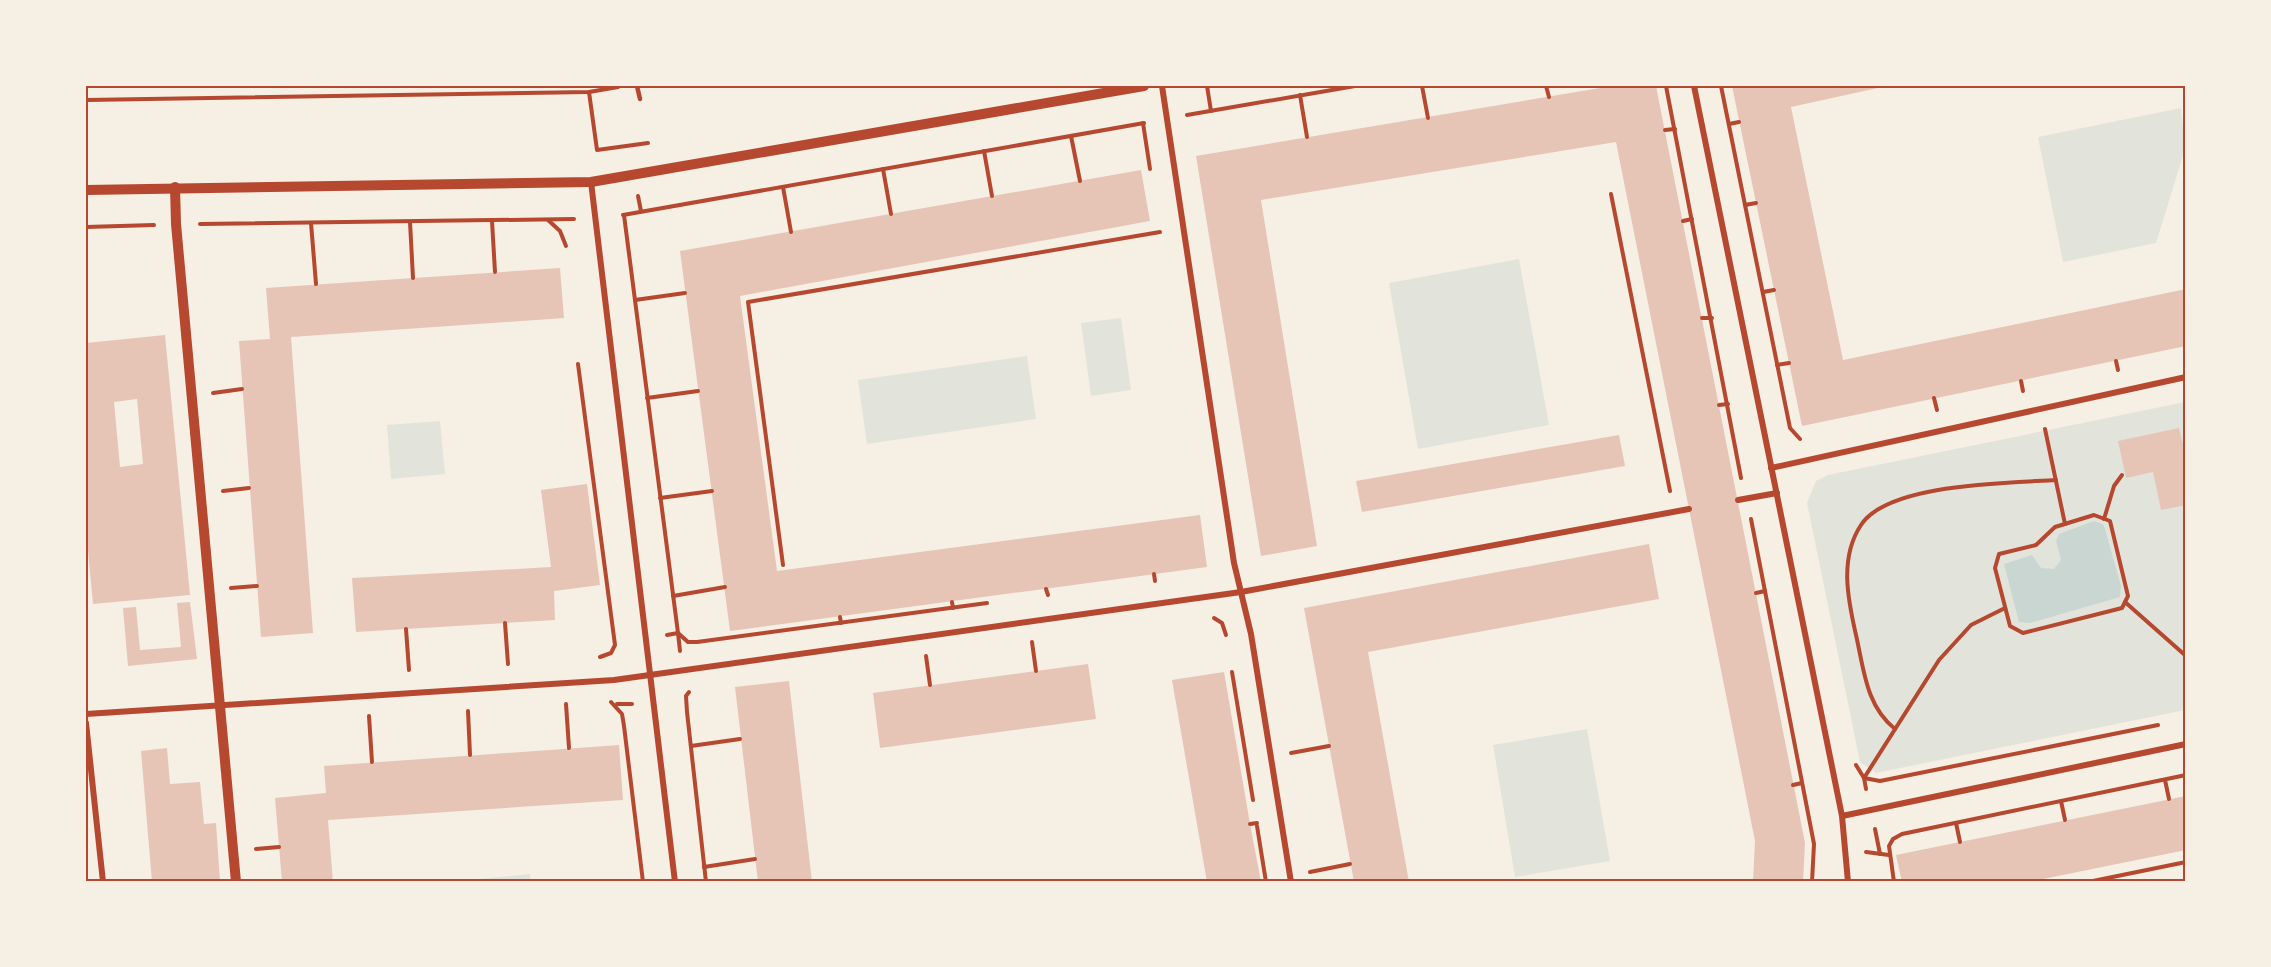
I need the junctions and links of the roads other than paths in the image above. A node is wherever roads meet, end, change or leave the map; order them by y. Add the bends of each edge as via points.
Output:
1 (637, 86) edge
2 (1144, 86) edge
3 (1162, 86) edge
4 (1694, 86) edge
5 (640, 99) dead end
6 (591, 182) junction
7 (175, 187) junction
8 (86, 190) edge
9 (2186, 377) edge
10 (1771, 468) junction
11 (1777, 493) junction
12 (1738, 500) dead end
13 (1689, 509) dead end
14 (1241, 592) junction
15 (650, 675) junction
16 (220, 704) junction
17 (86, 714) edge
18 (86, 723) edge
19 (2186, 744) edge
20 (1842, 816) junction
21 (103, 882) edge
22 (236, 882) edge
23 (675, 882) edge
24 (1291, 882) edge
25 (1848, 882) edge

1 - 5 lane
2 - 6 street
3 - 14 street
4 - 10 street
6 - 7 street
6 - 15 street
7 - 8 street
7 - 16 street
9 - 10 street
10 - 11 street
11 - 12 street
11 - 20 street
13 - 14 street
14 - 15 street
14 - 24 street
15 - 16 street
15 - 23 street
16 - 17 street
16 - 22 street
18 - 21 street
19 - 20 street
20 - 25 street

